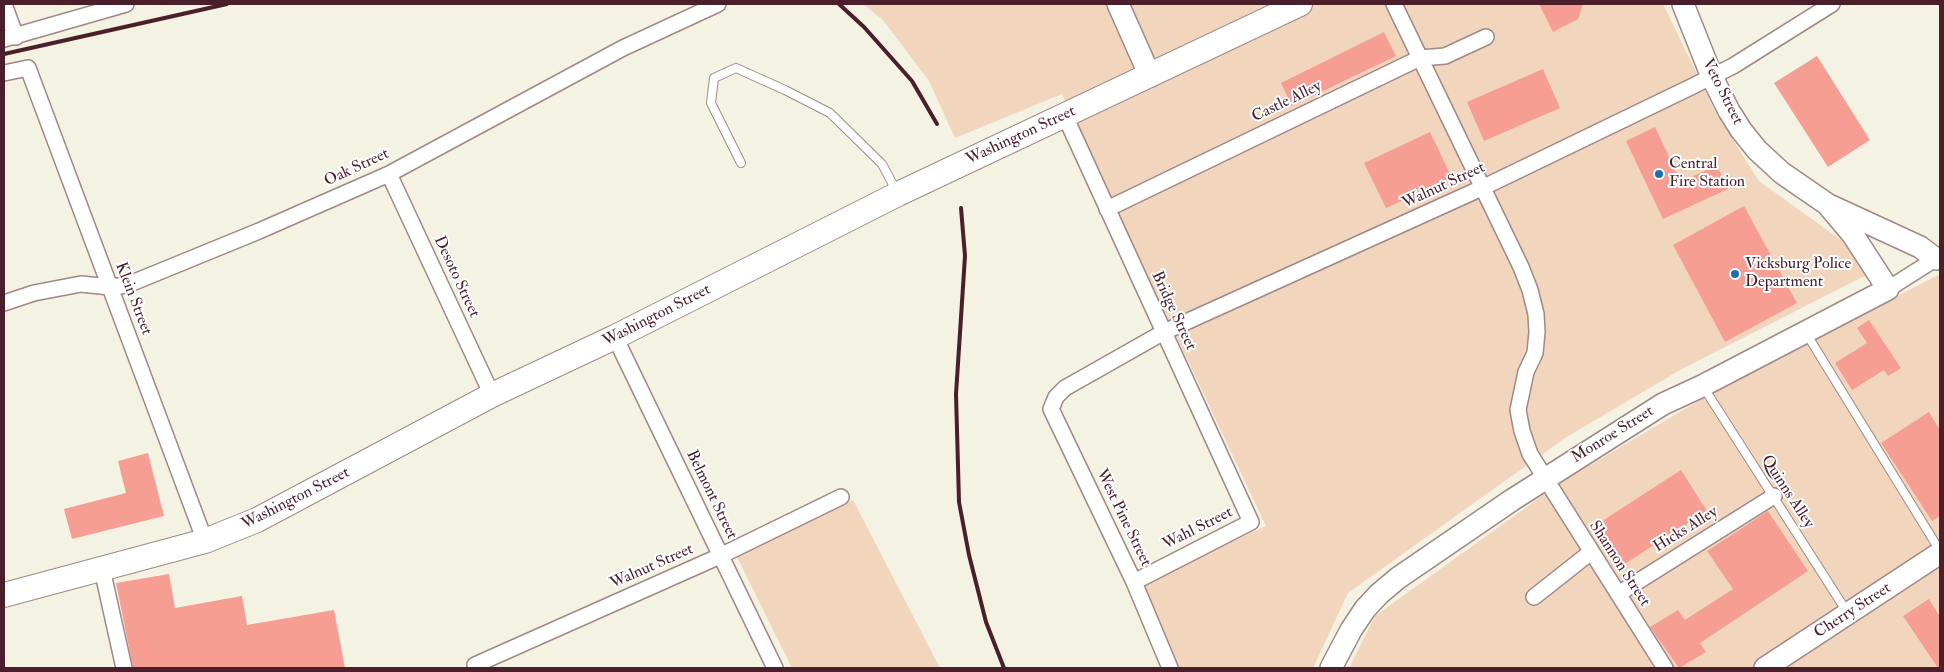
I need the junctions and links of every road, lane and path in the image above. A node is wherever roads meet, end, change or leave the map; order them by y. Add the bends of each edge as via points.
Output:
1 (4, 4) edge
2 (126, 4) edge
3 (1118, 4) edge
4 (1300, 4) edge
5 (1394, 4) edge
6 (1683, 4) edge
7 (1832, 4) edge
8 (712, 6) edge
9 (1486, 37) dead end
10 (10, 38) edge
11 (1420, 58) junction
12 (4, 73) edge
13 (1150, 76) junction
14 (1712, 77) junction
15 (1065, 116) junction
16 (741, 163) dead end
17 (389, 174) junction
18 (1484, 187) junction
19 (898, 194) junction
20 (1827, 204) junction
21 (1107, 209) junction
22 (1938, 257) edge
23 (110, 287) junction
24 (1888, 289) junction
25 (4, 303) edge
26 (1164, 332) junction
27 (1806, 333) junction
28 (615, 337) junction
29 (1702, 386) junction
30 (1065, 388) joint
31 (492, 395) junction
32 (1544, 478) junction
33 (841, 496) dead end
34 (1774, 496) junction
35 (1251, 522) joint
36 (205, 541) junction
37 (1591, 552) junction
38 (720, 556) junction
39 (1937, 557) edge
40 (102, 569) junction
41 (1134, 582) junction
42 (1618, 594) junction
43 (4, 595) edge
44 (1534, 597) dead end
45 (1848, 614) junction
46 (475, 665) dead end
47 (124, 668) edge
48 (775, 668) edge
49 (1170, 668) edge
50 (1331, 668) edge
51 (1665, 668) edge
52 (1765, 668) edge

1 - 10 street
2 - 10 street
3 - 13 street
4 - 13 main road, Washington Street
5 - 11 street, Shannon Street
6 - 14 street, Veto Street
7 - 14 street, Walnut Street
8 - 17 street, Oak Street via 623,48
9 - 11 street, Castle Alley via 1445,56
11 - 18 street, Shannon Street
11 - 21 street, Castle Alley
12 - 23 street, Klein Street via 28,68
13 - 15 main road, Washington Street
14 - 18 street, Walnut Street
14 - 20 street, Veto Street via 1729,111 1757,150 1782,173
15 - 19 main road, Washington Street
15 - 21 street, Bridge Street
16 - 19 lane via 711,103 714,78 736,68 830,113 882,164
17 - 23 street, Oak Street via 145,278
17 - 31 street, Desoto Street
18 - 26 street, Walnut Street
18 - 32 street, Shannon Street via 1521,267 1536,314 1535,352 1526,372 1518,410 1530,454
19 - 28 main road, Washington Street
20 - 22 street, Veto Street
20 - 24 street, Veto Street via 1853,235
21 - 26 street, Bridge Street
22 - 24 street, Monroe Street
23 - 25 street, Oak Street via 81,284 34,293
23 - 36 street, Klein Street
24 - 27 street, Monroe Street
26 - 30 street, Walnut Street
26 - 35 street, Bridge Street
27 - 29 street, Monroe Street
27 - 39 lane
28 - 31 main road, Washington Street
28 - 38 street, Belmont Street
29 - 32 street, Monroe Street via 1663,404
29 - 34 lane, Quinns Alley
30 - 41 street, West Pine Street via 1056,397 1051,410
31 - 36 main road, Washington Street via 257,520
32 - 37 street, Shannon Street
32 - 50 street, Monroe Street via 1379,594 1350,630
33 - 38 street, Walnut Street
34 - 42 street, Hicks Alley
34 - 45 lane, Quinns Alley
35 - 41 street, Wahl Street
36 - 40 main road, Washington Street
37 - 42 street, Shannon Street
37 - 44 street
38 - 46 street, Walnut Street
38 - 48 street, Belmont Street
39 - 45 street, Cherry Street
40 - 43 main road, Washington Street
40 - 47 street
41 - 49 street, West Pine Street
42 - 51 street, Shannon Street
45 - 52 street, Cherry Street

